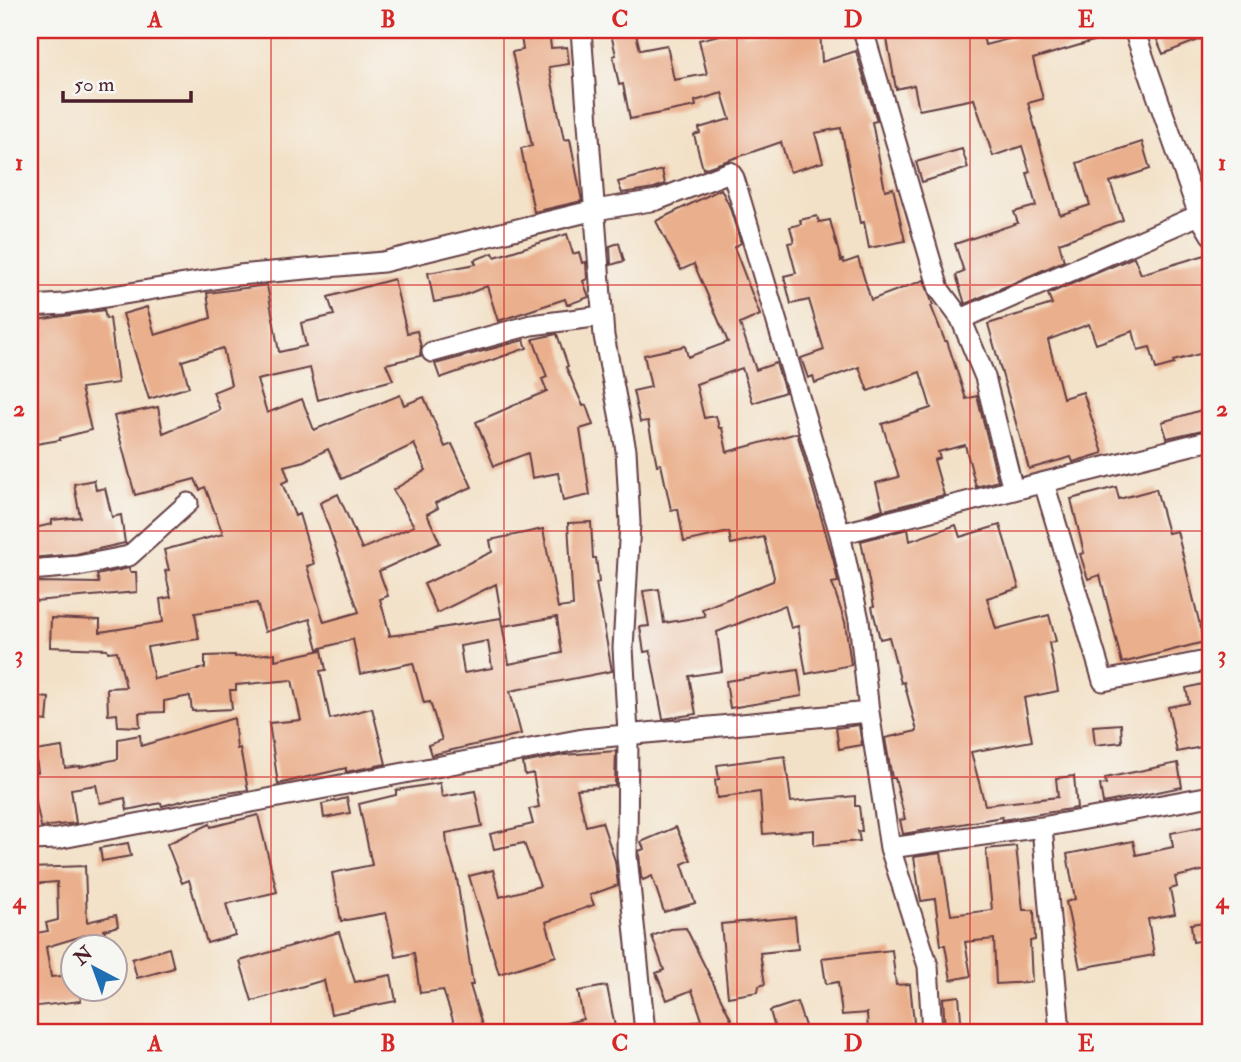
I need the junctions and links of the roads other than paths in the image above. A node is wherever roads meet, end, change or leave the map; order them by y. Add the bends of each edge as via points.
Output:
1 (581, 30) edge
2 (863, 30) edge
3 (1134, 30) edge
4 (595, 210) junction
5 (1199, 215) junction
6 (1211, 235) edge
7 (30, 306) edge
8 (602, 316) junction
9 (961, 319) junction
10 (432, 352) dead end
11 (1211, 440) edge
12 (1044, 483) junction
13 (1013, 490) junction
14 (188, 503) dead end
15 (840, 534) junction
16 (30, 570) edge
17 (1211, 660) edge
18 (869, 712) junction
19 (628, 733) junction
20 (1211, 796) edge
21 (1042, 827) junction
22 (30, 840) edge
23 (890, 848) junction
24 (645, 1032) edge
25 (932, 1032) edge
26 (1060, 1032) edge

1 - 4 street
2 - 9 street via 939,289
3 - 5 street
4 - 7 street via 383,262 239,275
4 - 8 street
4 - 15 street via 657,200 730,172
5 - 6 street
5 - 9 street
8 - 10 street via 531,324
8 - 19 street via 628,474 623,649
9 - 13 street via 985,377
11 - 12 street
12 - 13 street
12 - 17 street via 1103,681
13 - 15 street
14 - 16 street via 129,556
15 - 18 street via 859,620
18 - 19 street
18 - 23 street
19 - 22 street via 57,839
19 - 24 street via 627,856
20 - 21 street
21 - 23 street
21 - 26 street
23 - 25 street via 928,967

